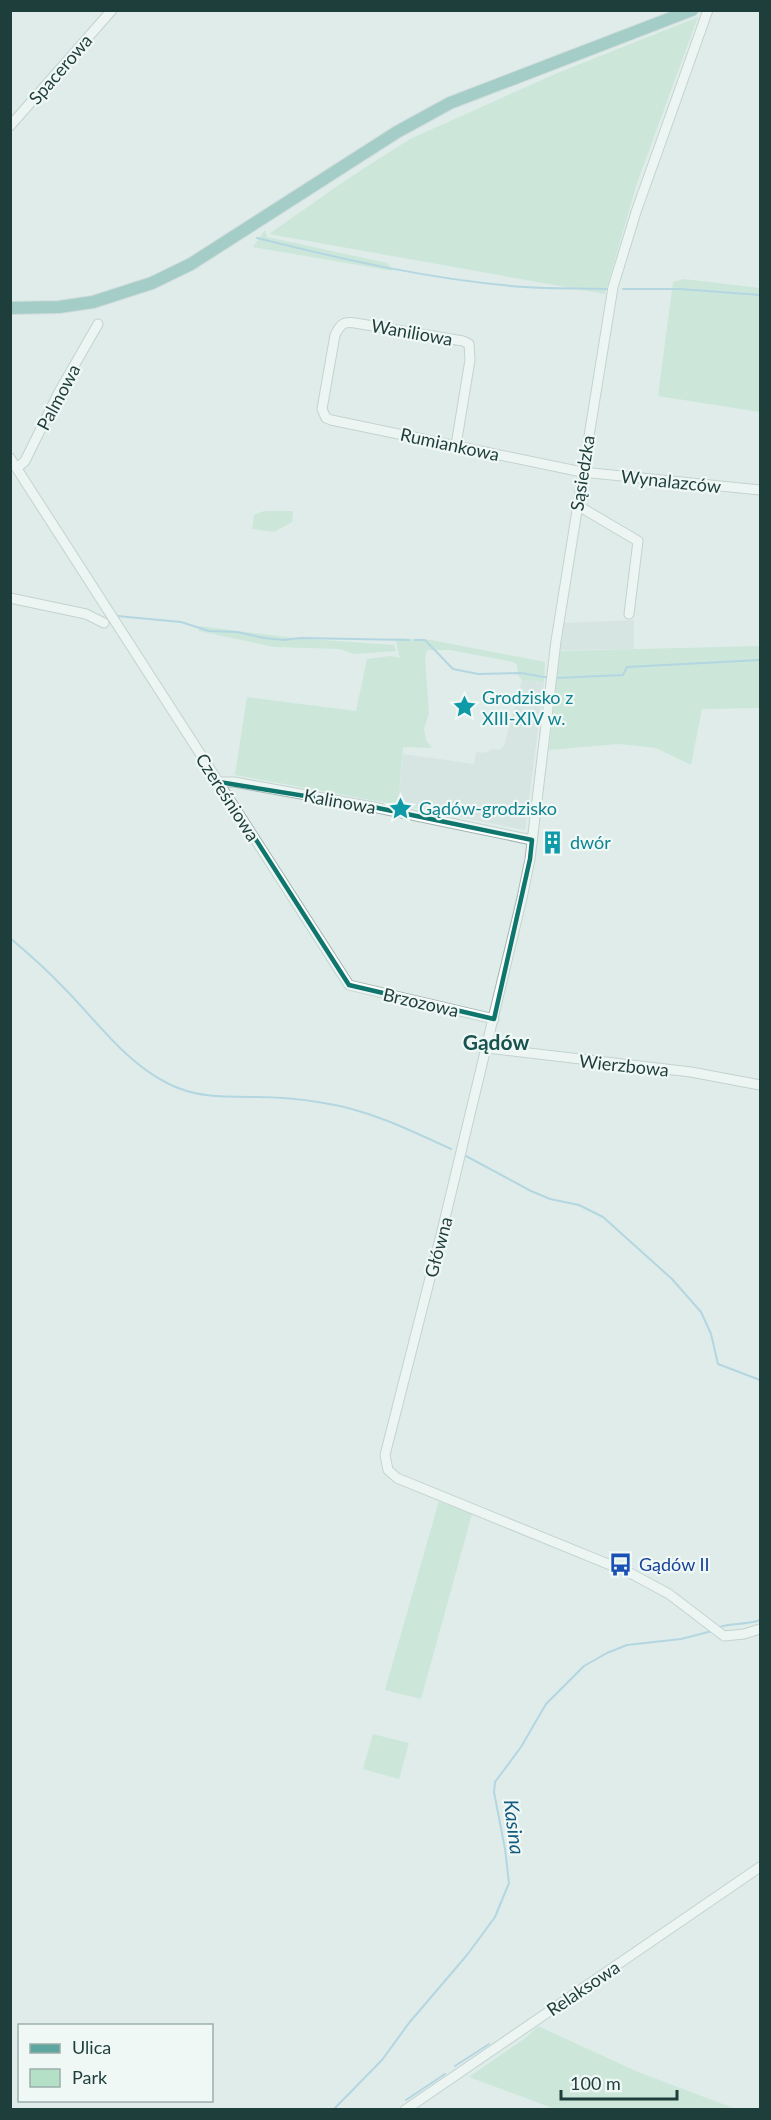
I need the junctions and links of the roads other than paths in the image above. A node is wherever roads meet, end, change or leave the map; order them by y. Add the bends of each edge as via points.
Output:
1 (103, 10) edge
2 (112, 10) edge
3 (692, 10) edge
4 (708, 10) edge
5 (100, 23) junction
6 (10, 126) edge
7 (10, 308) edge
8 (98, 324) dead end
9 (322, 409) joint
10 (456, 445) junction
11 (10, 458) edge
12 (17, 468) junction
13 (582, 472) junction
14 (760, 490) edge
15 (577, 505) junction
16 (10, 598) edge
17 (629, 614) dead end
18 (104, 623) dead end
19 (554, 660) joint
20 (219, 782) junction
21 (532, 840) junction
22 (349, 985) joint
23 (494, 1018) junction
24 (487, 1048) junction
25 (760, 1084) edge
26 (760, 1629) edge
27 (760, 1867) edge
28 (405, 2109) edge

1 - 5 street, Spacerowa
2 - 5 street
3 - 7 main road via 450,103 397,132 191,264 152,283 93,302
4 - 13 street, Sąsiedzka via 613,287
5 - 6 street, Spacerowa
8 - 12 street, Palmowa via 25,461
9 - 10 street, Rumiankowa via 331,420
9 - 10 street, Waniliowa via 340,325 347,322 463,341 469,344 470,356
10 - 13 street, Rumiankowa
11 - 12 street, Czereśniowa
12 - 20 street, Czereśniowa
13 - 14 street, Wynalazców
13 - 15 street, Sąsiedzka
15 - 17 street via 638,541
15 - 19 street, Sąsiedzka
16 - 18 street via 86,614
19 - 21 street, Główna
20 - 21 street, Kalinowa via 384,809
20 - 22 street, Czereśniowa
21 - 23 street, Główna
22 - 23 street, Brzozowa
23 - 24 street, Główna
24 - 25 street, Wierzbowa
24 - 26 street, Główna via 387,1443 388,1470 403,1481 630,1573 669,1594 724,1636
27 - 28 street, Relaksowa

